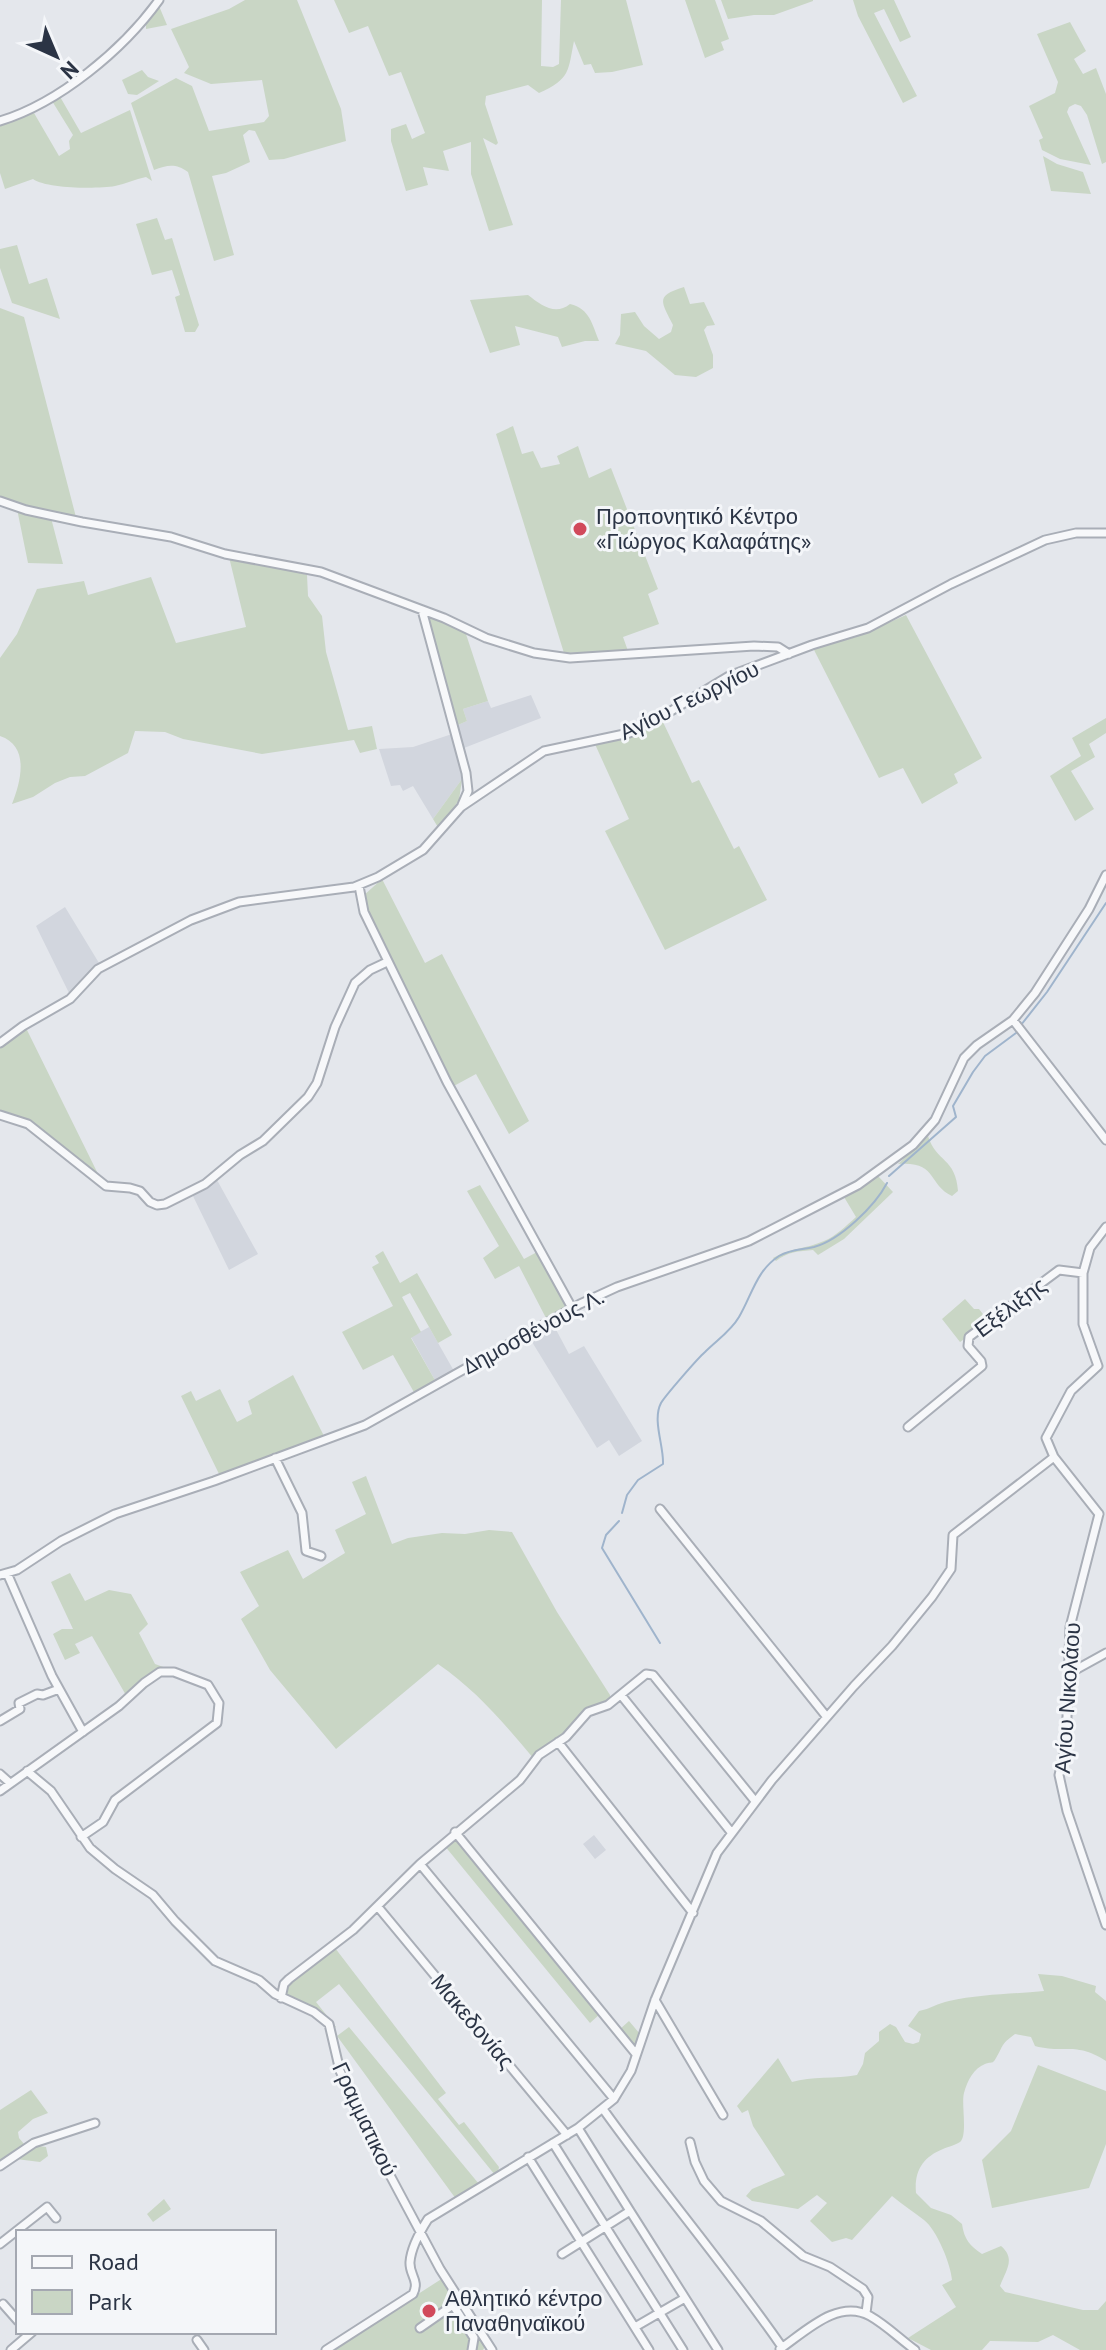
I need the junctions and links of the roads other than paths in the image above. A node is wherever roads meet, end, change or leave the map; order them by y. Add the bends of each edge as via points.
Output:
1 (159, 0) edge
2 (0, 121) edge
3 (0, 501) edge
4 (1106, 533) edge
5 (422, 610) junction
6 (789, 654) junction
7 (461, 807) junction
8 (1106, 875) edge
9 (359, 886) junction
10 (387, 962) junction
11 (1013, 1020) junction
12 (0, 1043) edge
13 (0, 1115) edge
14 (1106, 1140) edge
15 (1106, 1227) edge
16 (1083, 1273) junction
17 (572, 1308) junction
18 (908, 1427) dead end
19 (1054, 1457) junction
20 (275, 1458) junction
21 (660, 1509) dead end
22 (1102, 1512) edge
23 (321, 1556) dead end
24 (4, 1574) edge
25 (1106, 1653) edge
26 (1068, 1674) junction
27 (59, 1689) junction
28 (621, 1695) junction
29 (826, 1716) junction
30 (0, 1721) edge
31 (83, 1732) junction
32 (558, 1742) junction
33 (27, 1771) junction
34 (0, 1774) edge
35 (10, 1783) junction
36 (0, 1791) edge
37 (755, 1801) junction
38 (455, 1832) junction
39 (731, 1832) junction
40 (81, 1837) junction
41 (420, 1864) junction
42 (378, 1907) junction
43 (693, 1913) junction
44 (1106, 1925) edge
45 (281, 1998) junction
46 (655, 2000) junction
47 (636, 2054) junction
48 (614, 2099) junction
49 (603, 2109) junction
50 (723, 2115) dead end
51 (95, 2123) dead end
52 (578, 2128) junction
53 (567, 2135) junction
54 (690, 2142) dead end
55 (553, 2143) junction
56 (528, 2157) junction
57 (0, 2166) edge
58 (630, 2211) junction
59 (56, 2218) dead end
60 (605, 2228) junction
61 (18, 2230) edge
62 (16, 2231) edge
63 (421, 2232) junction
64 (580, 2242) junction
65 (0, 2244) edge
66 (562, 2254) dead end
67 (685, 2298) junction
68 (3, 2304) dead end
69 (660, 2312) junction
70 (866, 2313) junction
71 (16, 2319) edge
72 (635, 2327) junction
73 (420, 2328) dead end
74 (29, 2334) edge
75 (197, 2340) dead end
76 (780, 2349) edge
77 (11, 2350) edge
78 (204, 2350) edge
79 (326, 2350) edge
80 (472, 2350) edge
81 (492, 2350) edge
82 (649, 2350) edge
83 (683, 2350) edge
84 (718, 2350) edge
85 (915, 2350) edge

1 - 2 street via 128,37 90,69 27,112
3 - 5 street via 321,572
4 - 6 street, Αγίου Γεωργίου via 1045,540 868,628
5 - 6 street via 486,638 550,657 754,646 778,647
5 - 7 street via 466,773 468,791
6 - 7 street, Αγίου Γεωργίου via 729,676 629,733 544,751
7 - 9 street, Αγίου Γεωργίου via 423,850
8 - 11 street, Δημοσθένους Λ. via 1053,966
9 - 10 street via 364,912
9 - 12 street, Αγίου Γεωργίου via 239,902 191,920 98,969 70,999
10 - 13 street via 355,983 308,1097 263,1141 205,1184 165,1204 150,1202 140,1191 106,1186 28,1124
10 - 17 street
11 - 14 street
11 - 17 street, Δημοσθένους Λ. via 964,1058 926,1133 878,1172 749,1241
15 - 16 street via 1090,1248
16 - 18 street, Εξέλιξης via 1059,1270 969,1337 967,1343 982,1366
16 - 19 street via 1083,1324 1098,1366 1071,1391 1049,1430 1046,1438
17 - 20 street, Δημοσθένους Λ. via 365,1425
19 - 22 street
19 - 29 street via 953,1535 953,1562 941,1585
20 - 23 street via 302,1513 306,1551
20 - 24 street, Δημοσθένους Λ. via 115,1514
21 - 29 street
22 - 26 street, Αγίου Νικολάου via 1075,1600
24 - 27 street
25 - 26 street
26 - 44 street, Αγίου Νικολάου via 1061,1791
27 - 30 street via 29,1697
27 - 31 street
28 - 32 street via 588,1712
28 - 37 street via 650,1673
28 - 39 street
29 - 37 street
31 - 33 street
31 - 40 street via 160,1672 203,1682 219,1703 219,1718 212,1728 115,1800 103,1822
32 - 38 street
32 - 43 street
33 - 35 street
33 - 40 street, Γραμματικού via 51,1791
34 - 35 street
35 - 36 street
37 - 39 street
38 - 41 street
38 - 47 street
39 - 43 street via 708,1869
40 - 45 street, Γραμματικού via 153,1895 215,1961 259,1980
41 - 42 street
41 - 48 street
42 - 45 street via 289,1979
42 - 53 street, Μακεδονίας
43 - 46 street
45 - 63 street, Γραμματικού via 329,2024 340,2071
46 - 47 street
46 - 50 street
47 - 48 street
48 - 49 street
49 - 52 street
49 - 76 street
51 - 57 street via 34,2143
52 - 53 street
52 - 58 street
53 - 55 street
54 - 70 street via 704,2181 721,2201 761,2221 803,2256 863,2289
55 - 56 street
55 - 60 street
56 - 63 street via 432,2216
56 - 64 street
58 - 60 street
58 - 67 street
59 - 61 street via 47,2207
60 - 64 street
60 - 69 street
62 - 65 street
63 - 79 street via 410,2264 417,2283 413,2294
63 - 81 street, Γραμματικού
64 - 66 street
64 - 72 street
67 - 69 street
67 - 84 street
68 - 71 street
69 - 72 street
69 - 83 street
70 - 76 street via 827,2317
70 - 85 street
72 - 82 street
73 - 80 street via 453,2305 474,2338
74 - 77 street
75 - 78 street

